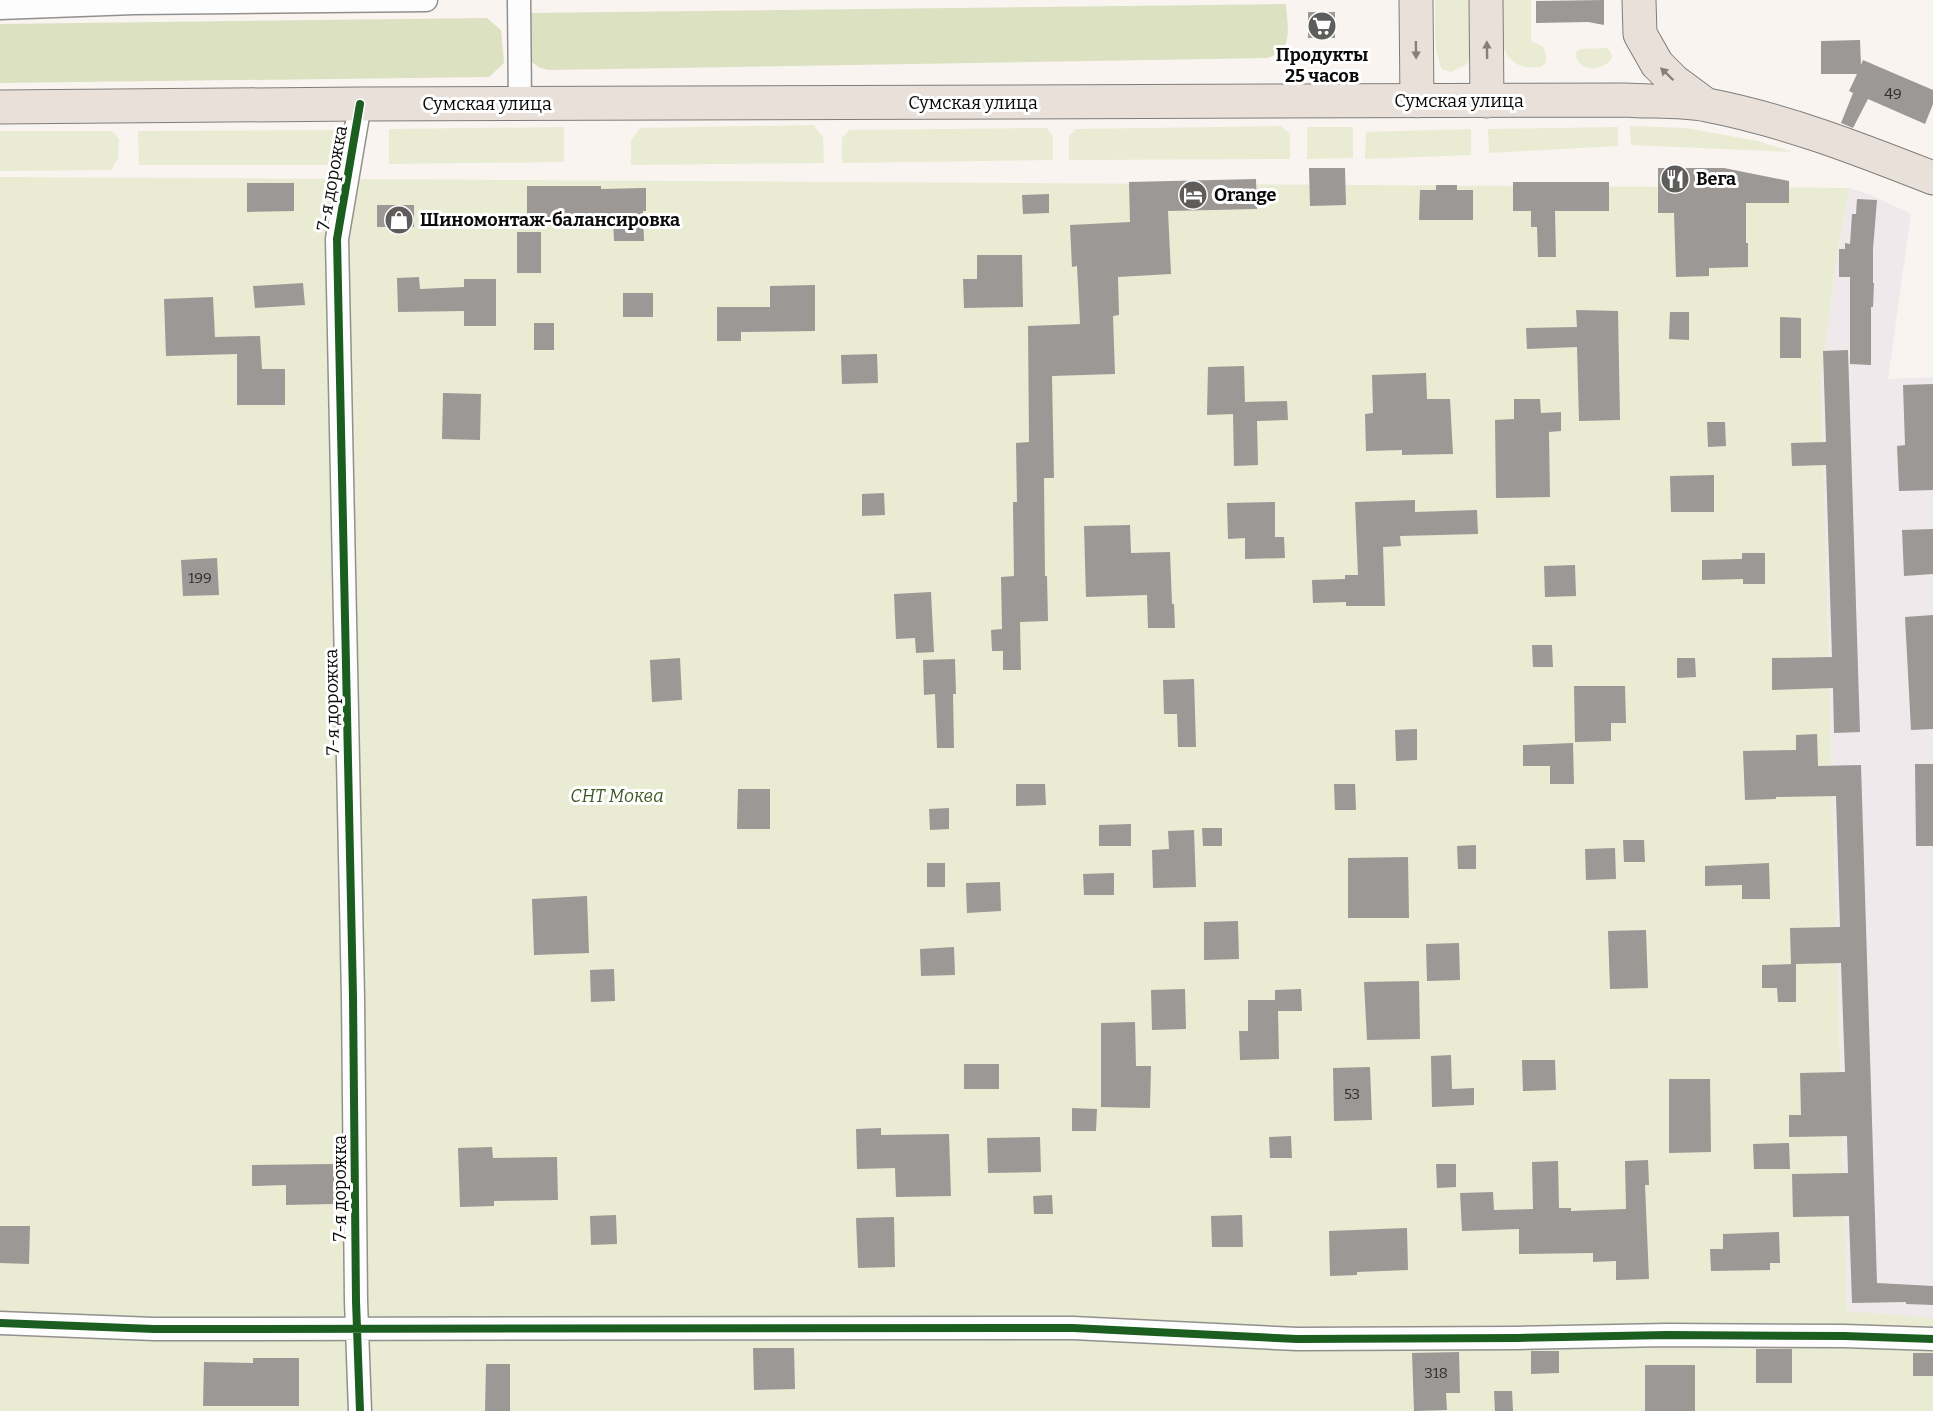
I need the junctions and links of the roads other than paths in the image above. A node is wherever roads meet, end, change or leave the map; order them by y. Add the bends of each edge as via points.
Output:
1 (426, 0) edge
2 (519, 0) edge
3 (1416, 0) edge
4 (1486, 0) edge
5 (1639, 0) edge
6 (0, 8) edge
7 (1417, 101) junction
8 (1488, 101) junction
9 (360, 104) junction
10 (520, 104) junction
11 (1705, 104) junction
12 (0, 107) edge
13 (1933, 178) edge
14 (0, 1323) edge
15 (357, 1330) junction
16 (1933, 1339) edge
17 (360, 1411) edge

1 - 6 street
2 - 10 street
3 -> 7 main road
8 -> 4 main road
11 -> 5 main road via 1657,64 1640,34
7 - 8 main road, Сумская улица
7 - 10 main road, Сумская улица
8 - 11 main road, Сумская улица
9 - 10 main road, Сумская улица
9 - 12 main road, Сумская улица
9 - 15 street, 7-я дорожка via 337,239
11 - 13 main road, Сумская улица via 1813,132
14 - 15 street
15 - 16 street via 1073,1328 1297,1339 1667,1335
15 - 17 street, 7-я дорожка

